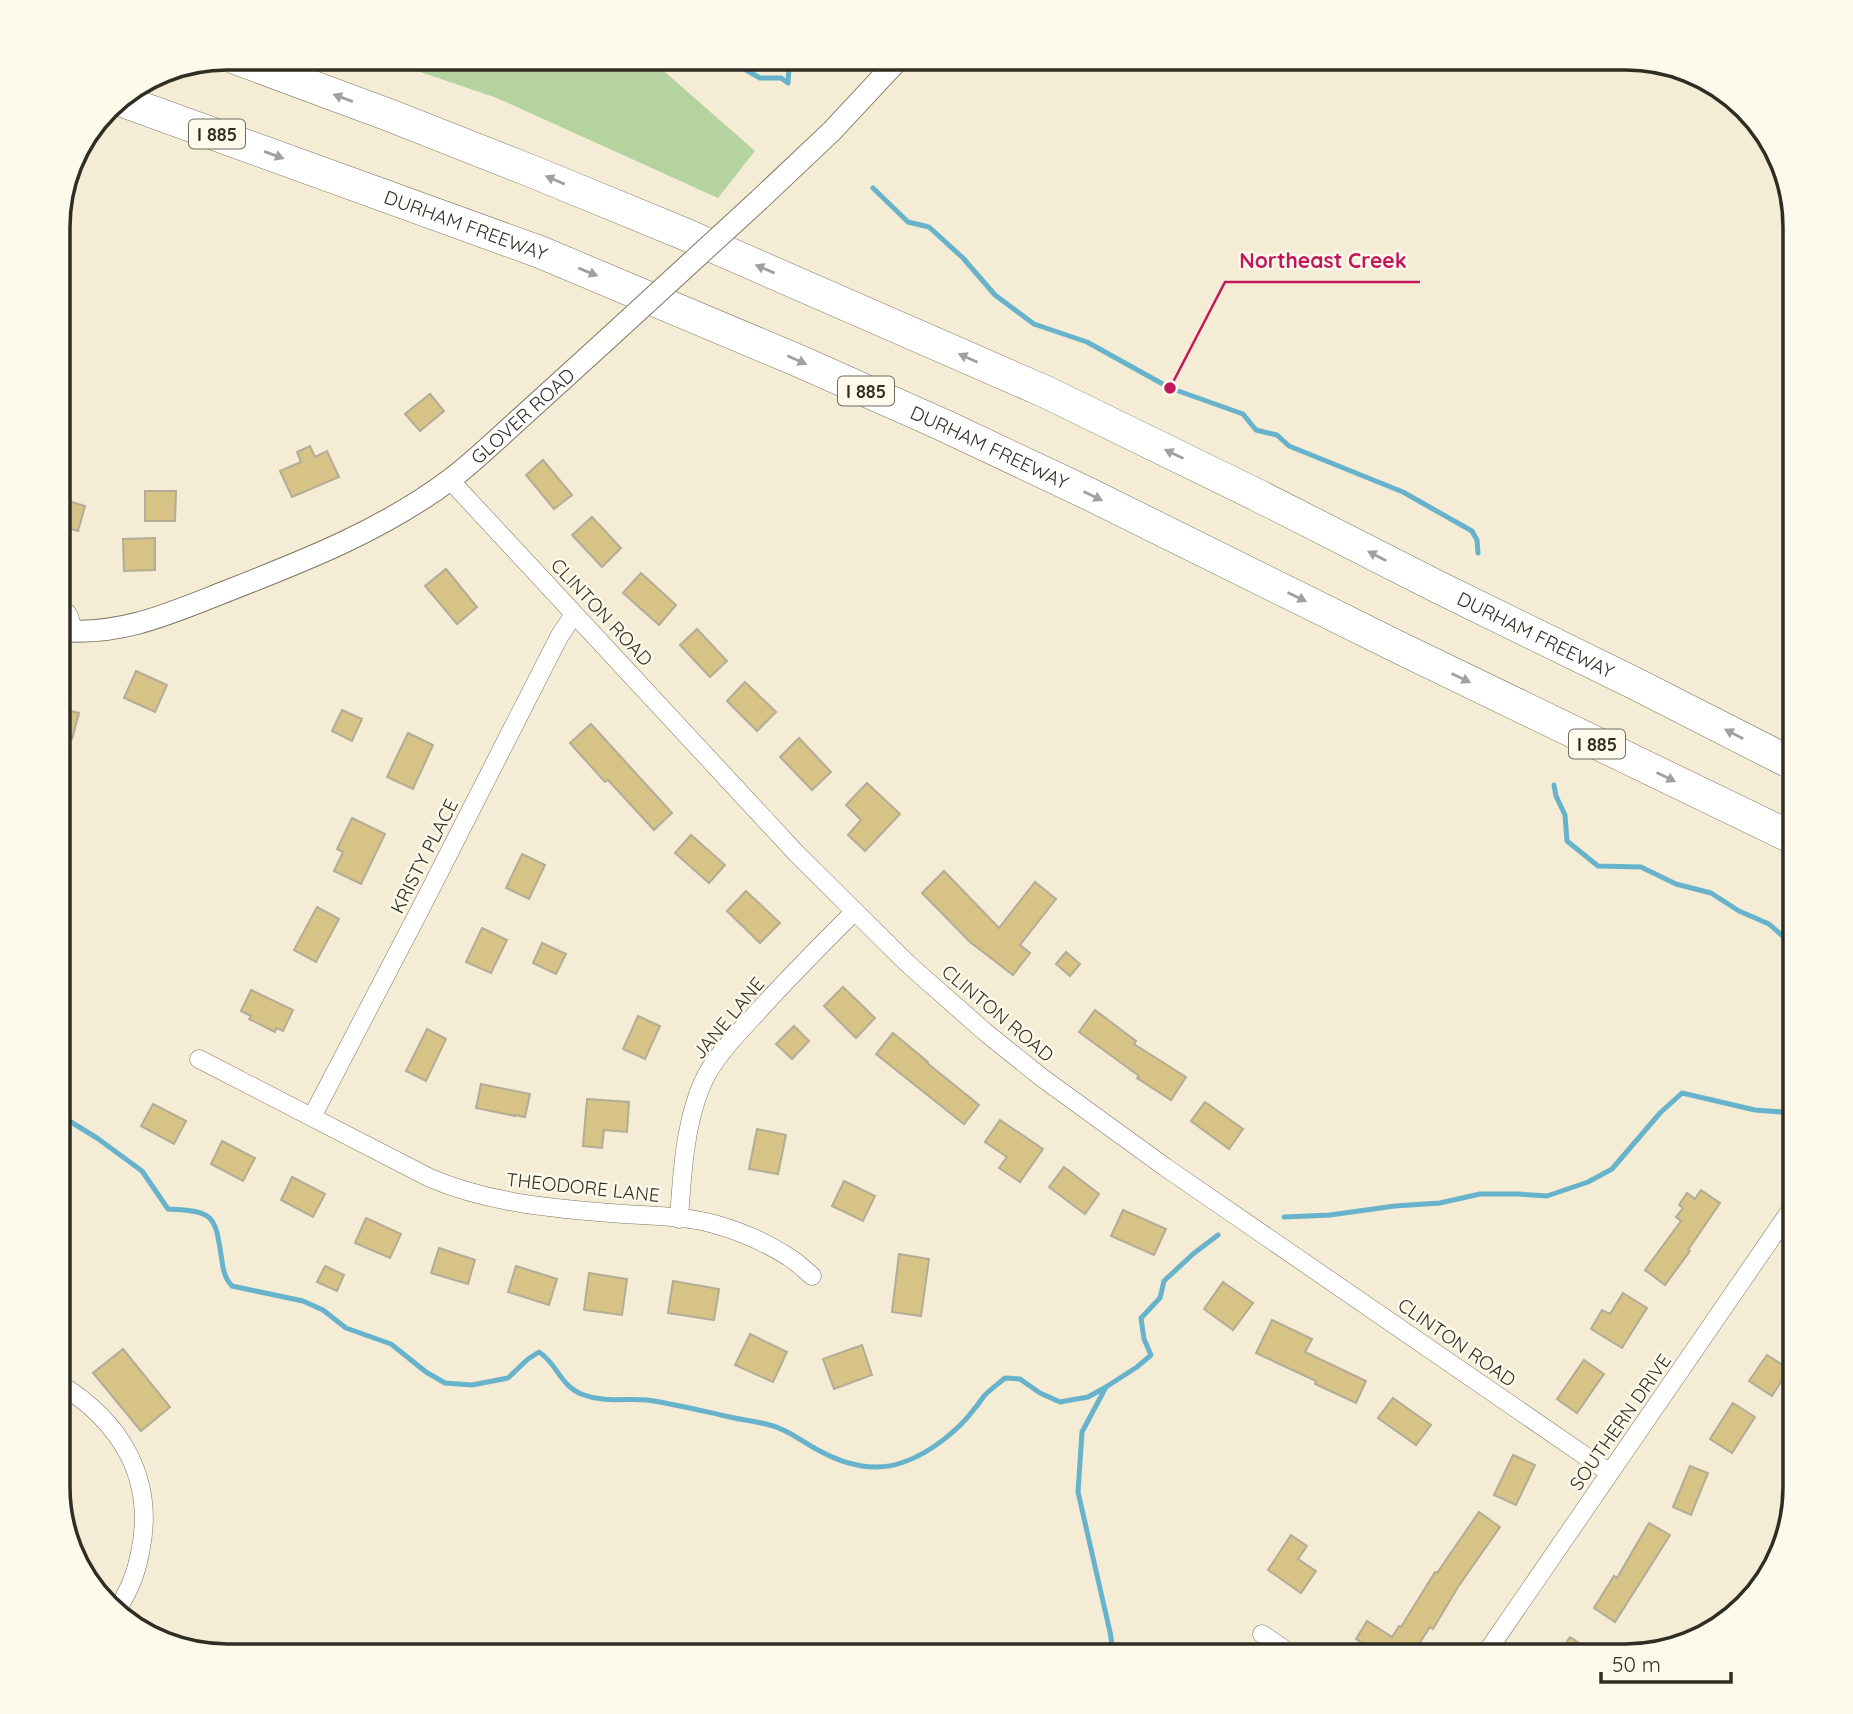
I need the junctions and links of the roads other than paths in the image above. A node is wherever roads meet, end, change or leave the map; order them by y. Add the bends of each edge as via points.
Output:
1 (267, 70) edge
2 (889, 70) edge
3 (131, 104) edge
4 (450, 480) junction
5 (70, 607) edge
6 (574, 614) junction
7 (70, 627) edge
8 (70, 631) edge
9 (1783, 759) edge
10 (1783, 833) edge
11 (854, 912) junction
12 (199, 1059) dead end
13 (312, 1117) junction
14 (679, 1219) junction
15 (1783, 1221) edge
16 (812, 1276) dead end
17 (70, 1391) edge
18 (1610, 1473) junction
19 (121, 1602) edge
20 (1262, 1634) dead end
21 (1277, 1644) edge
22 (1492, 1644) edge

9 -> 1 highway, DURHAM FREEWAY via 1046,392 694,238
2 - 4 street, GLOVER ROAD, bridge via 759,200
3 -> 10 highway, DURHAM FREEWAY / I 885 via 540,252 799,361 1085,492
4 - 6 street, CLINTON ROAD
4 - 8 street, GLOVER ROAD via 381,524 263,577 154,620 100,632
5 - 7 lane via 75,616
6 - 11 street, CLINTON ROAD
6 - 13 street, KRISTY PLACE
11 - 14 street, JANE LANE via 757,1012 705,1078 690,1129
11 - 18 street, CLINTON ROAD via 985,1032 1103,1123
12 - 13 street, THEODORE LANE
13 - 14 street, THEODORE LANE via 450,1186 549,1207
14 - 16 street, THEODORE LANE via 713,1224 764,1244
15 - 18 street, SOUTHERN DRIVE
17 - 19 street via 111,1427 128,1452 141,1488 145,1520 138,1562
18 - 22 street, SOUTHERN DRIVE
20 - 21 street

